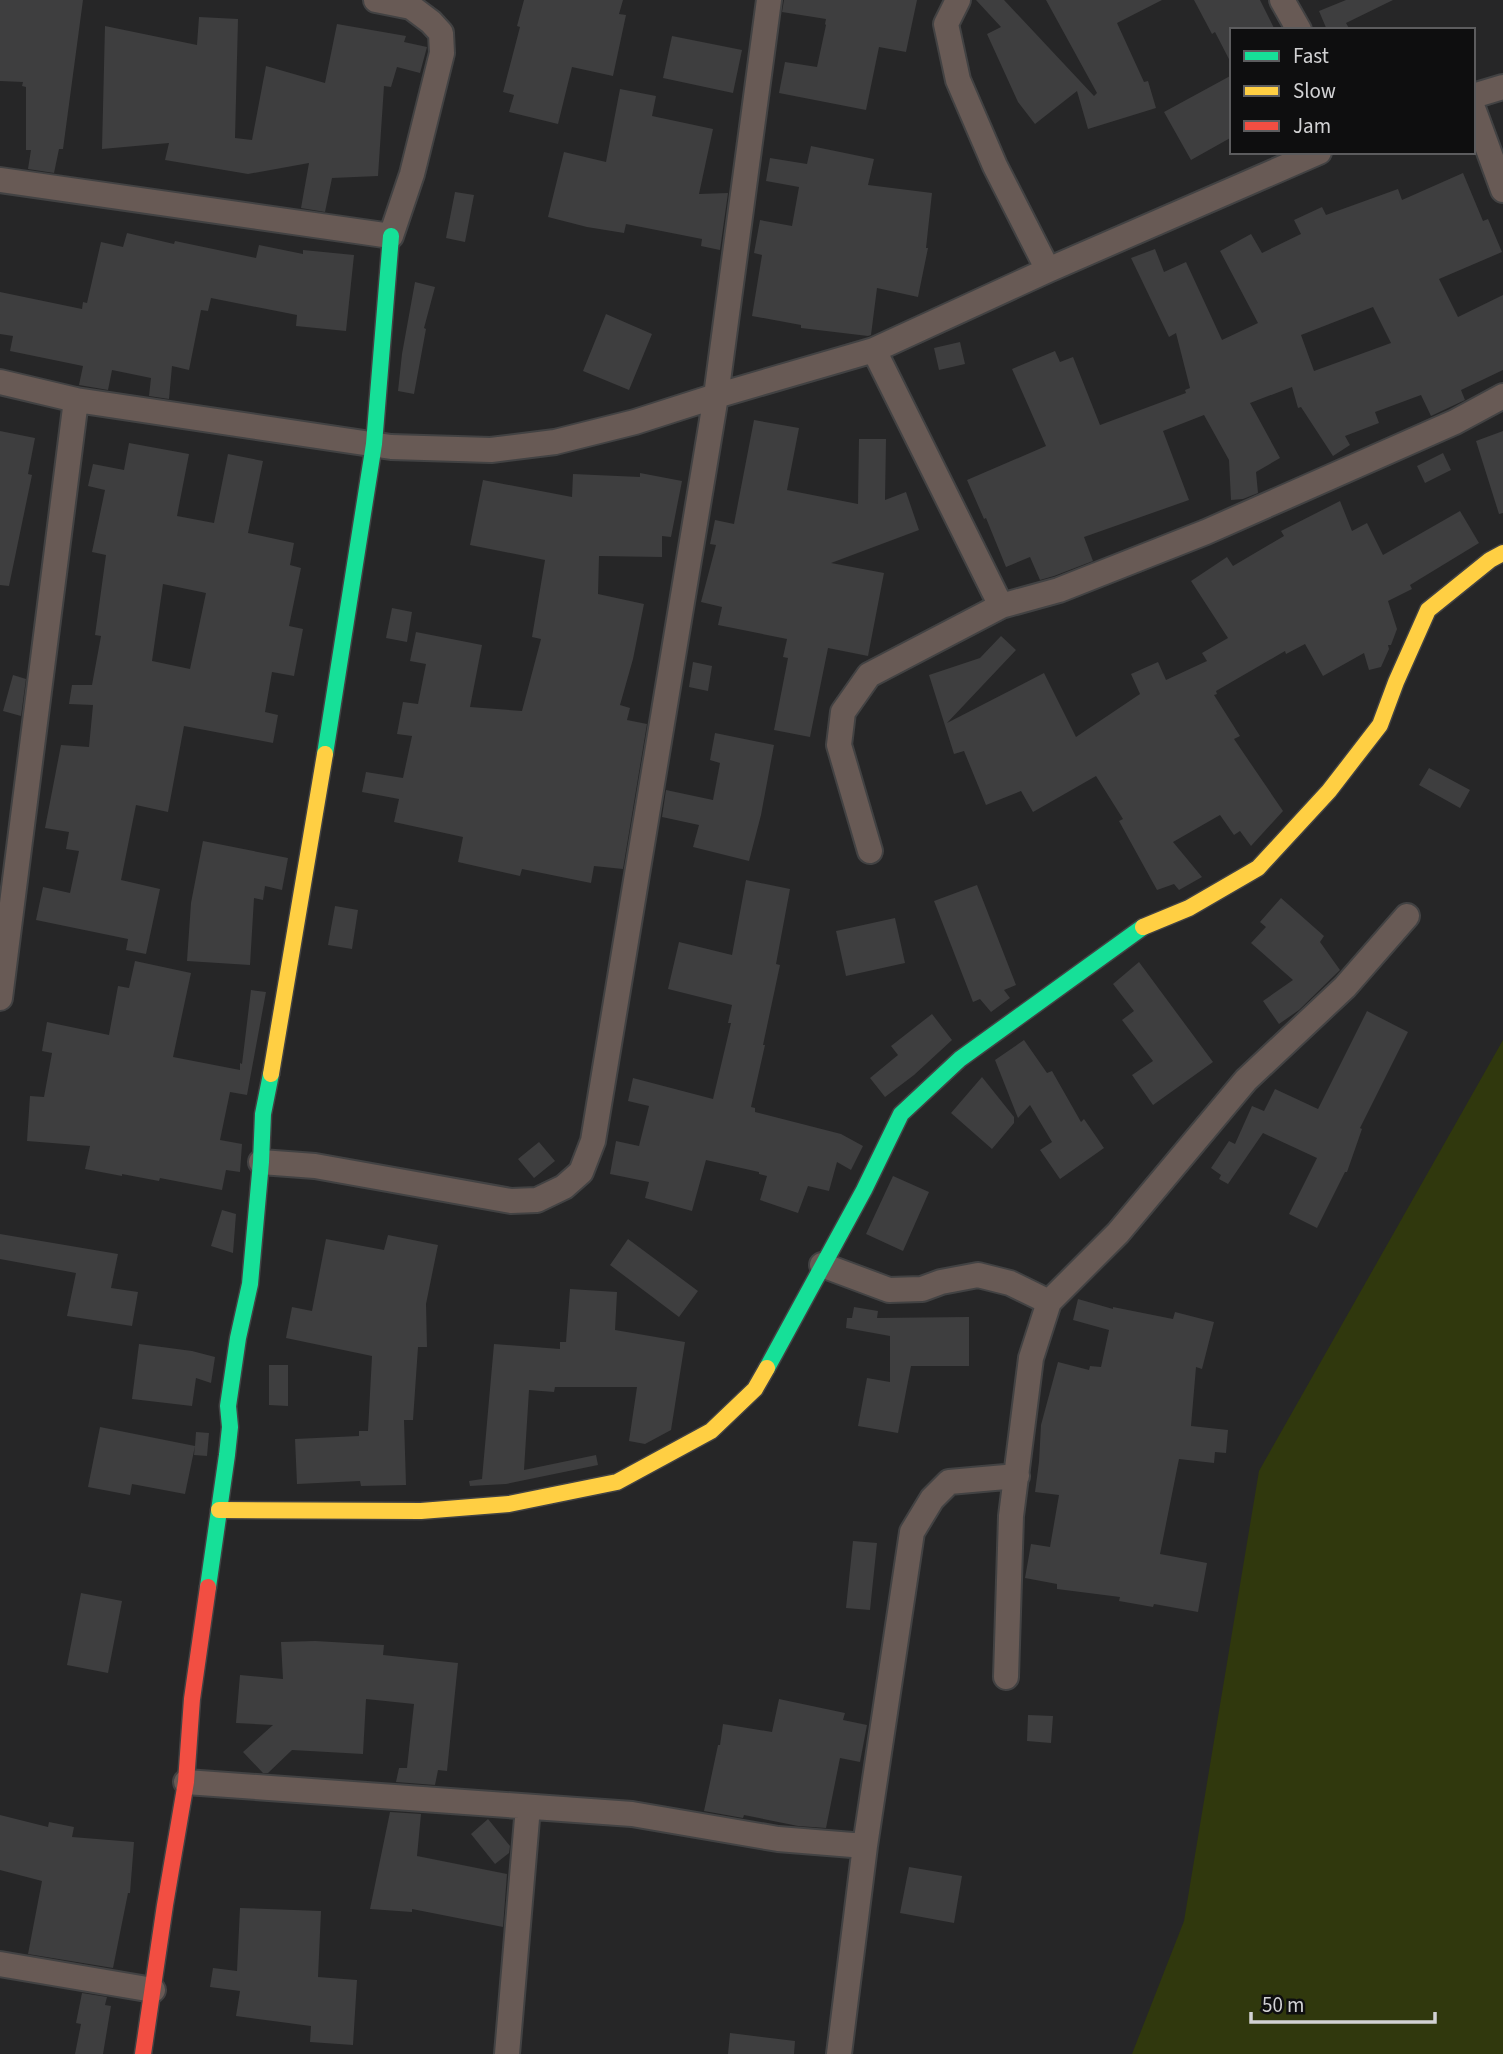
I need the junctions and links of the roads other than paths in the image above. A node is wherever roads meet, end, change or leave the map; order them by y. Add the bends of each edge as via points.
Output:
1 (376, 0) edge
2 (769, 0) edge
3 (958, 0) edge
4 (1282, 0) edge
5 (1298, 28) edge
6 (1503, 88) edge
7 (1475, 95) edge
8 (1475, 113) edge
9 (1315, 154) edge
10 (0, 180) edge
11 (1503, 190) edge
12 (391, 236) junction
13 (1048, 270) junction
14 (874, 350) junction
15 (0, 382) edge
16 (716, 396) junction
17 (1503, 396) edge
18 (76, 400) junction
19 (374, 444) junction
20 (1503, 553) edge
21 (1001, 606) junction
22 (870, 851) dead end
23 (1407, 916) dead end
24 (0, 998) edge
25 (261, 1162) junction
26 (822, 1265) junction
27 (1049, 1302) junction
28 (1017, 1476) junction
29 (219, 1510) junction
30 (1006, 1676) dead end
31 (186, 1782) junction
32 (528, 1807) junction
33 (865, 1846) junction
34 (0, 1964) edge
35 (153, 1990) junction
36 (143, 2054) edge
37 (507, 2054) edge
38 (839, 2054) edge

1 - 12 street via 411,6 441,33 442,53
2 - 16 street
3 - 13 street via 946,24 958,80
4 - 5 street
6 - 7 street
8 - 11 street
9 - 13 street
10 - 12 street
12 - 19 street
13 - 14 street
14 - 16 street
14 - 21 street
15 - 18 street
16 - 19 street via 555,442 491,450
16 - 25 street via 593,1141 581,1172 564,1187 537,1200 511,1201 315,1166
17 - 21 street via 1455,422 1206,532 1059,590
18 - 19 street
18 - 24 street
19 - 25 street via 264,1114
20 - 26 street via 1428,610 1380,725 1329,791 1258,868 1189,908 1142,928 960,1059 901,1114
21 - 22 street via 869,675 843,712 839,745
23 - 27 street via 1345,988 1245,1080 1118,1233
25 - 29 street via 250,1284 228,1406 230,1427
26 - 27 street via 889,1290 922,1289 978,1275 1010,1283
26 - 29 street via 755,1388 711,1431 617,1482 509,1504 421,1511
27 - 28 street via 1031,1358
28 - 30 street via 1011,1516
28 - 33 street via 949,1482 932,1499 912,1532
29 - 31 street via 192,1699
31 - 32 street
31 - 35 street
32 - 33 street via 632,1814 778,1839
32 - 37 street
33 - 38 street
34 - 35 street
35 - 36 street

